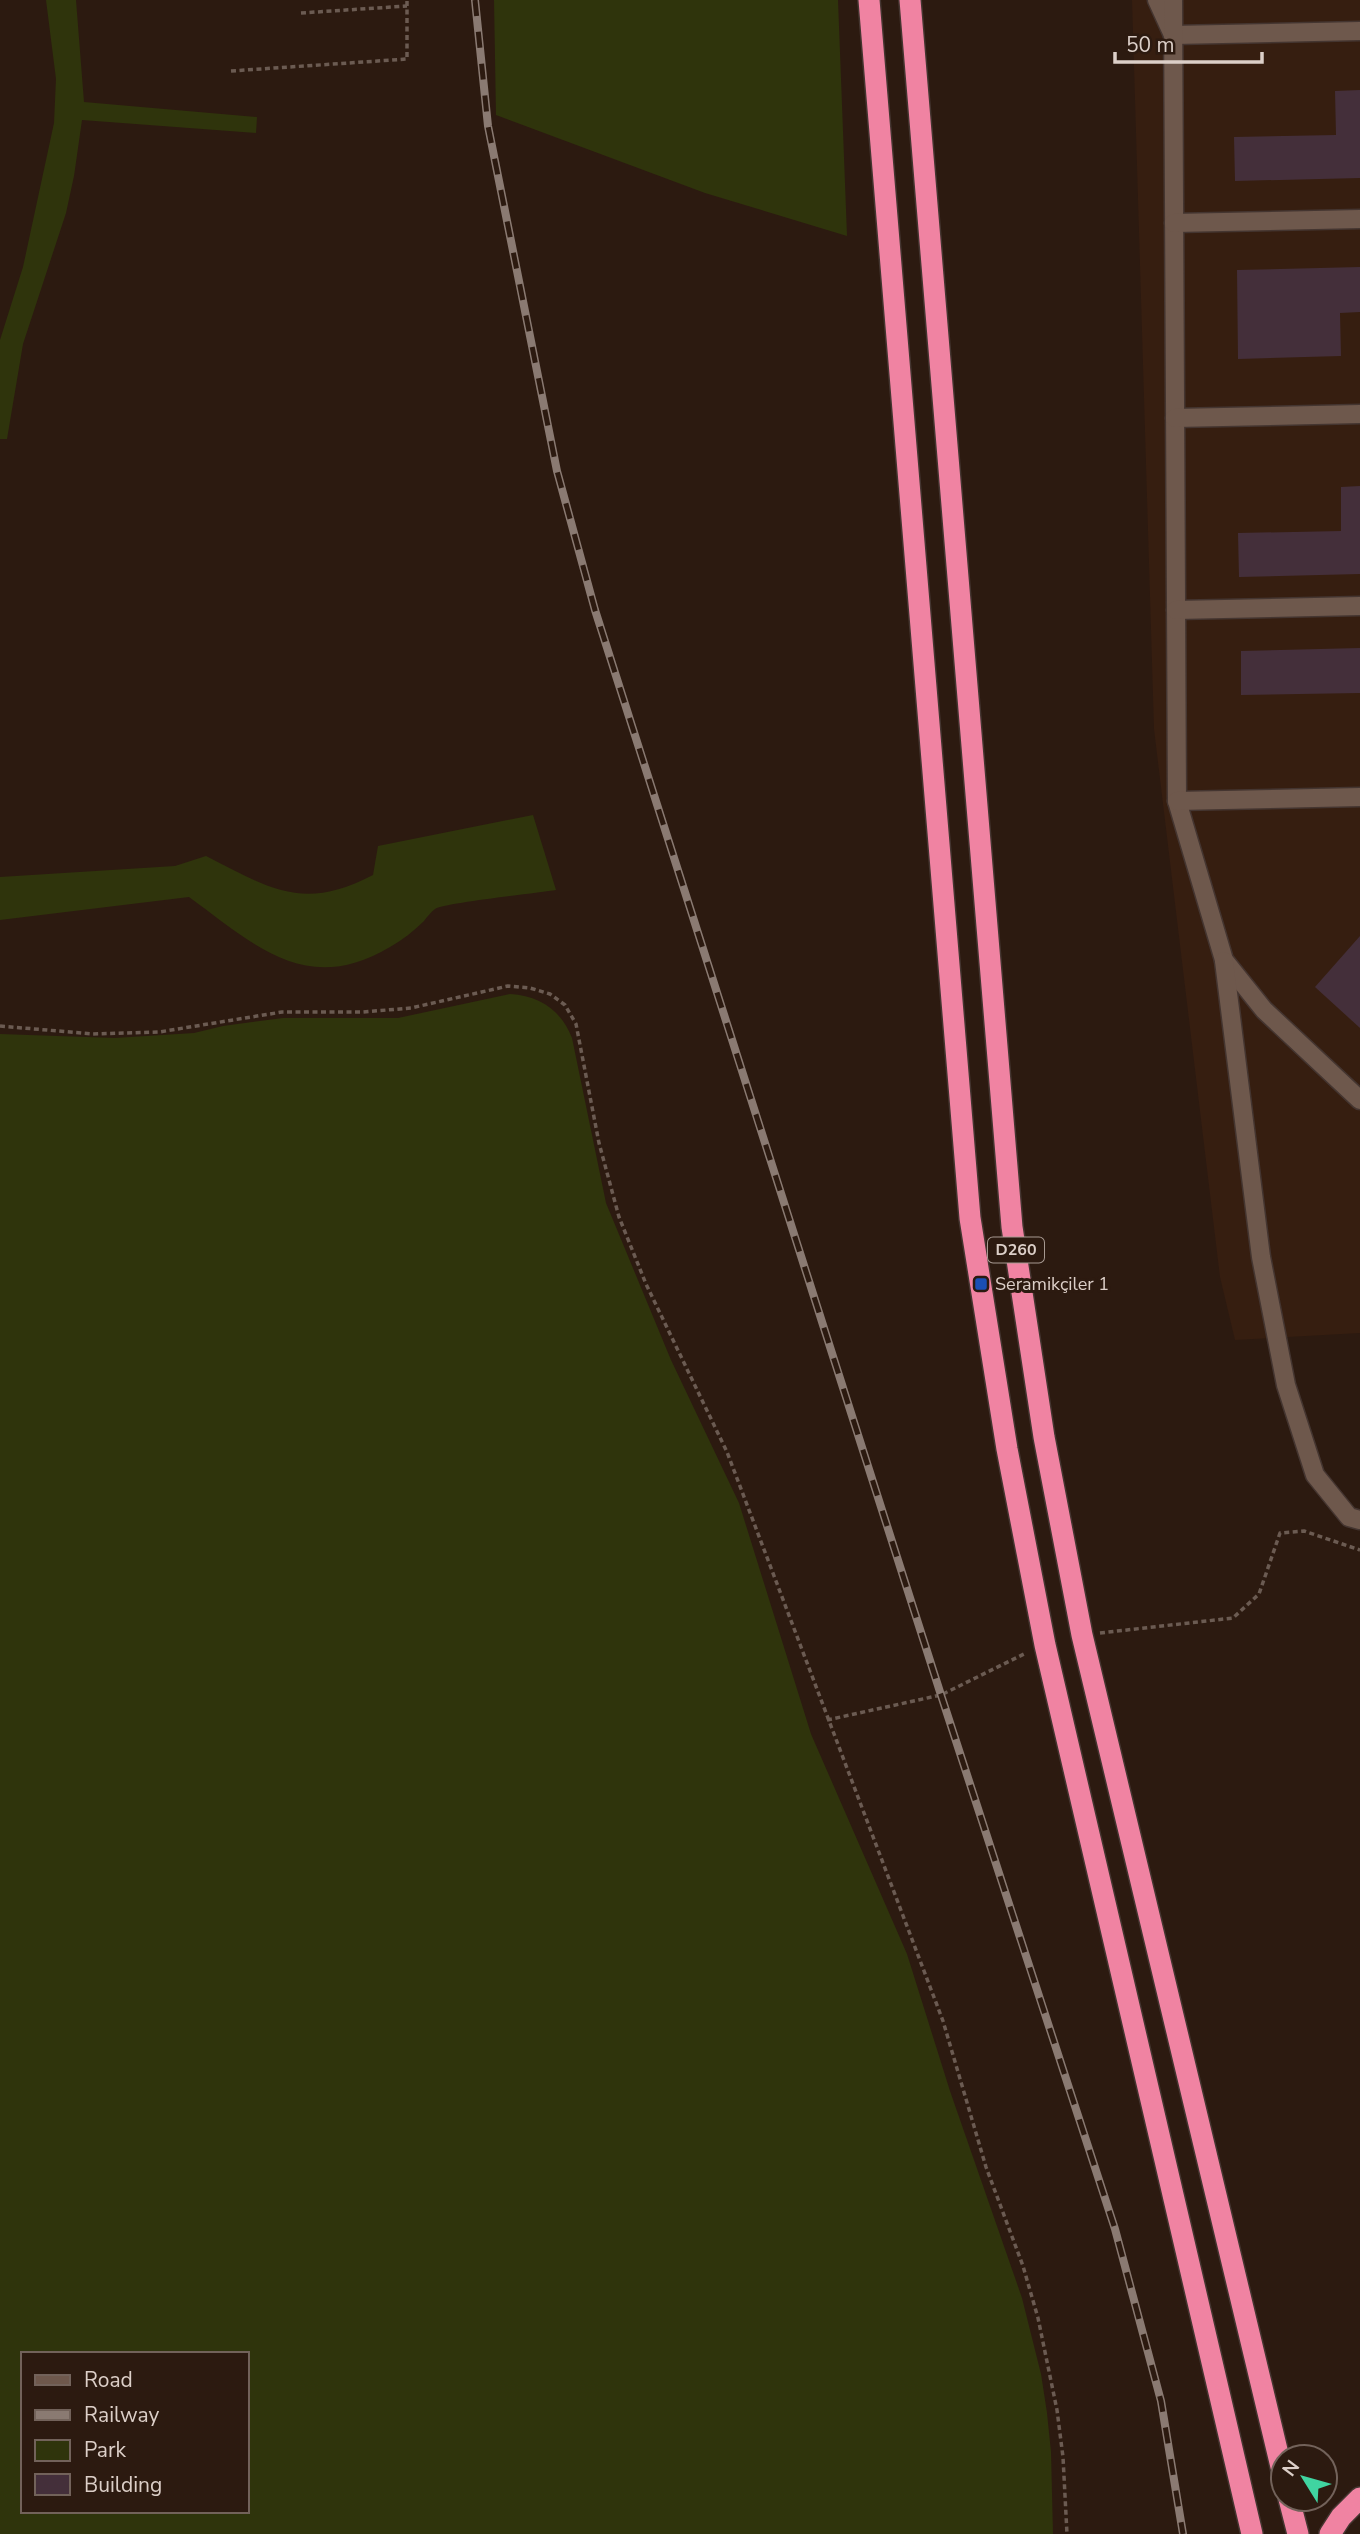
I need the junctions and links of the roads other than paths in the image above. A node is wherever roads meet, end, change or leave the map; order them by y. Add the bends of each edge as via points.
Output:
1 (869, 0) edge
2 (910, 0) edge
3 (1157, 0) edge
4 (1173, 0) edge
5 (1360, 31) edge
6 (1173, 35) junction
7 (1360, 219) edge
8 (1174, 223) junction
9 (1360, 414) edge
10 (1175, 418) junction
11 (1360, 606) edge
12 (1176, 610) junction
13 (1360, 797) edge
14 (1177, 801) junction
15 (1224, 960) junction
16 (1360, 1100) edge
17 (1360, 1520) edge
18 (1276, 2443) edge
19 (1360, 2498) edge
20 (1293, 2513) edge
21 (1252, 2534) edge
22 (1298, 2534) edge
23 (1330, 2534) edge

1 - 21 highway, D260 via 970,1218 1007,1449 1045,1645
2 - 18 highway, D260 via 1012,1227 1044,1437 1082,1635
3 - 6 street
4 - 6 street
5 - 6 street
6 - 8 street
7 - 8 street
8 - 10 street
9 - 10 street
10 - 12 street
11 - 12 street
12 - 14 street
13 - 14 street
14 - 15 street
15 - 16 street via 1264,1010
15 - 17 street via 1261,1256 1286,1385 1315,1475 1349,1517
19 - 23 highway
20 - 22 highway

